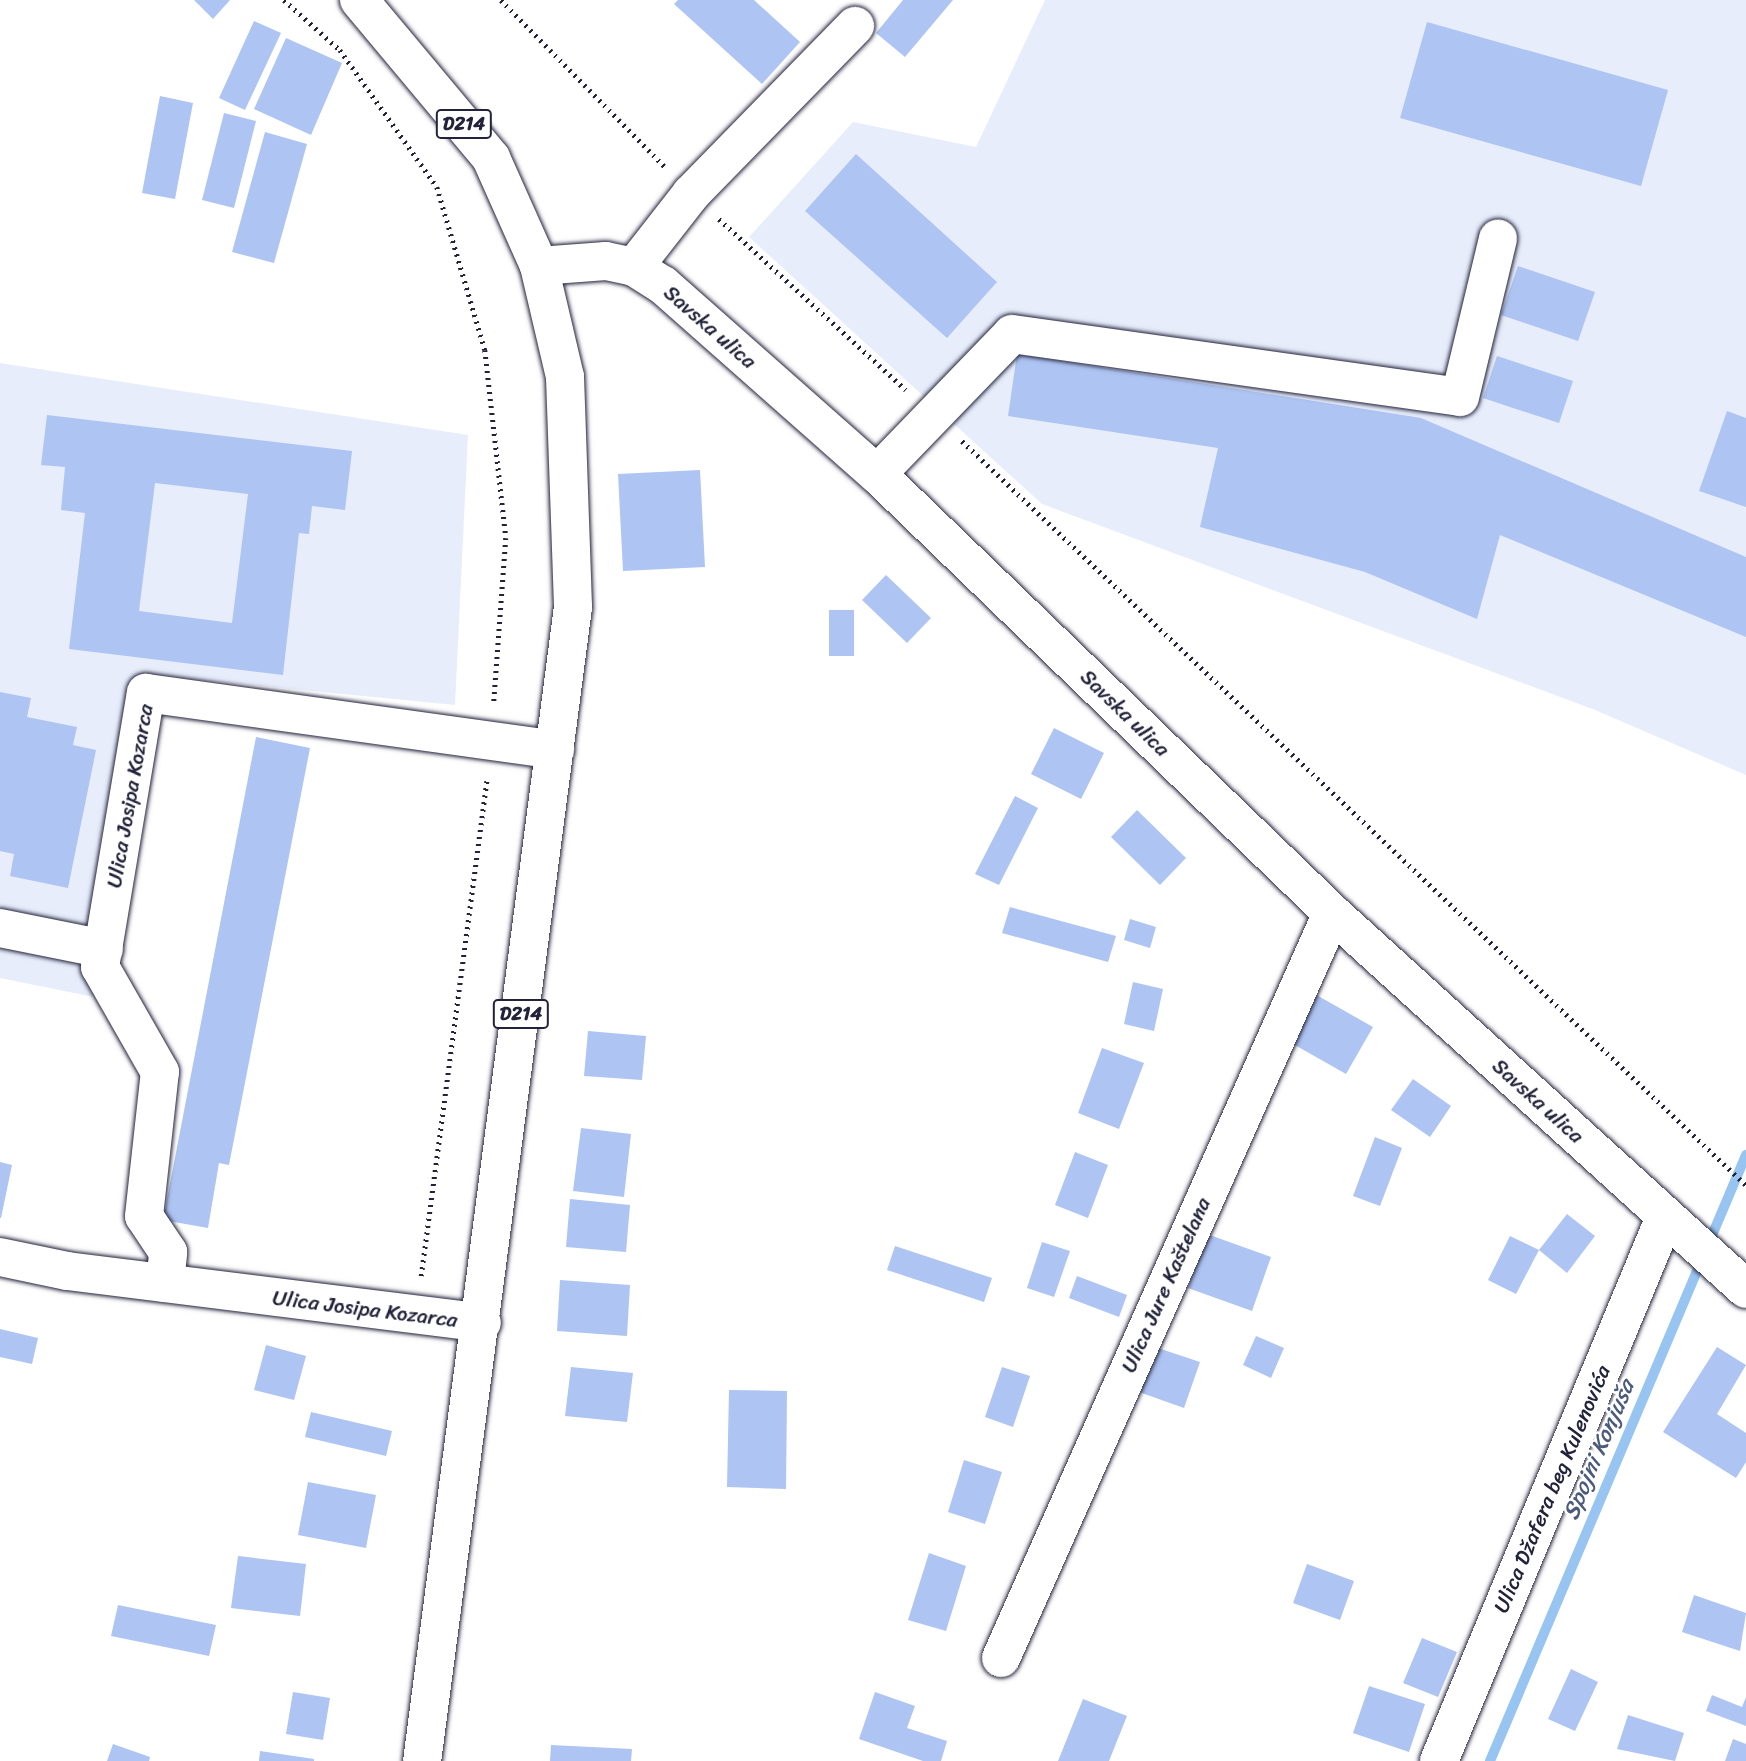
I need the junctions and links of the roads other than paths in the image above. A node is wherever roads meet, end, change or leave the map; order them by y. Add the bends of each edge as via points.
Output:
1 (359, 0) edge
2 (855, 26) dead end
3 (1498, 239) dead end
4 (539, 266) junction
5 (634, 267) junction
6 (877, 474) junction
7 (555, 750) junction
8 (1332, 913) junction
9 (0, 928) edge
10 (104, 948) junction
11 (1673, 1224) junction
12 (0, 1257) edge
13 (1735, 1279) edge
14 (165, 1283) junction
15 (482, 1323) junction
16 (1001, 1658) dead end
17 (422, 1761) edge
18 (1439, 1761) edge

1 - 4 street, D214 via 491,158
2 - 5 street via 691,194
3 - 6 street via 1460,397 1012,334
4 - 5 street, Savska ulica via 576,260
4 - 7 street, D214 via 565,377 573,593
5 - 6 street, Savska ulica via 663,285
6 - 8 street, Savska ulica
7 - 10 street, Ulica Josipa Kozarca via 146,693
7 - 15 street, D214
8 - 11 street, Savska ulica
8 - 16 street, Ulica Jure Kaštelana
9 - 10 street
10 - 14 street, Ulica Josipa Kozarca via 100,967 160,1072 144,1216 168,1252
11 - 13 street, Savska ulica
11 - 18 street, Ulica Džafera beg Kulenovića
12 - 14 street, Ulica Josipa Kozarca
14 - 15 street, Ulica Josipa Kozarca
15 - 17 street, D214

